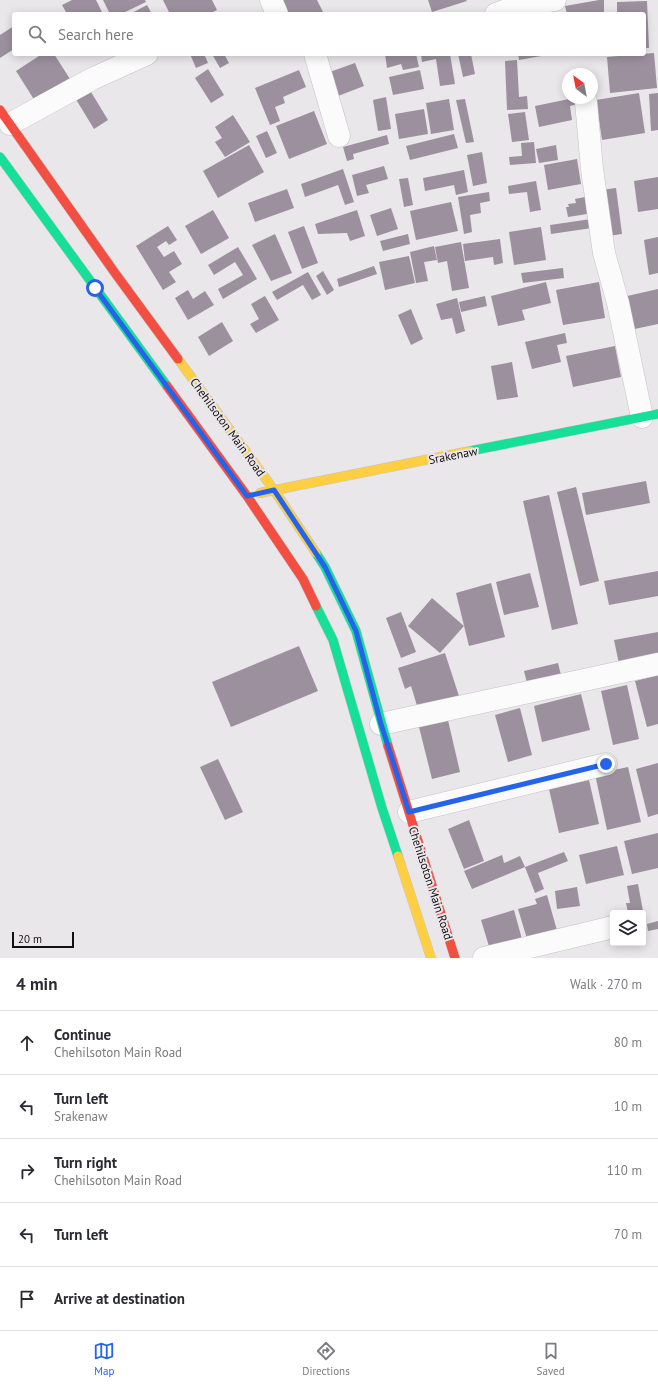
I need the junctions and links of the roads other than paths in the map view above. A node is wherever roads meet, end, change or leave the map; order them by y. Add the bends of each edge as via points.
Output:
1 (271, 0) edge
2 (555, 0) edge
3 (276, 12) edge
4 (501, 12) edge
5 (143, 56) edge
6 (316, 56) edge
7 (586, 104) edge
8 (5, 117) edge
9 (340, 136) dead end
10 (0, 157) edge
11 (650, 416) edge
12 (274, 490) junction
13 (247, 496) junction
14 (658, 664) edge
15 (381, 724) junction
16 (606, 764) dead end
17 (409, 812) junction
18 (610, 928) edge
19 (430, 958) edge
20 (455, 958) edge
21 (484, 958) edge

1 - 3 street
2 - 4 street
5 - 8 street
6 - 9 street
7 - 11 street via 604,253
8 - 12 main road, Chehilsoton Main Road
10 - 13 main road, Chehilsoton Main Road
11 - 12 main road, Srakenaw
12 - 13 main road, Srakenaw
12 - 15 main road, Chehilsoton Main Road via 325,567 356,631
13 - 19 main road, Chehilsoton Main Road via 303,579 332,640
14 - 15 street
15 - 17 main road, Chehilsoton Main Road
16 - 17 street
17 - 20 main road, Chehilsoton Main Road
18 - 21 street

